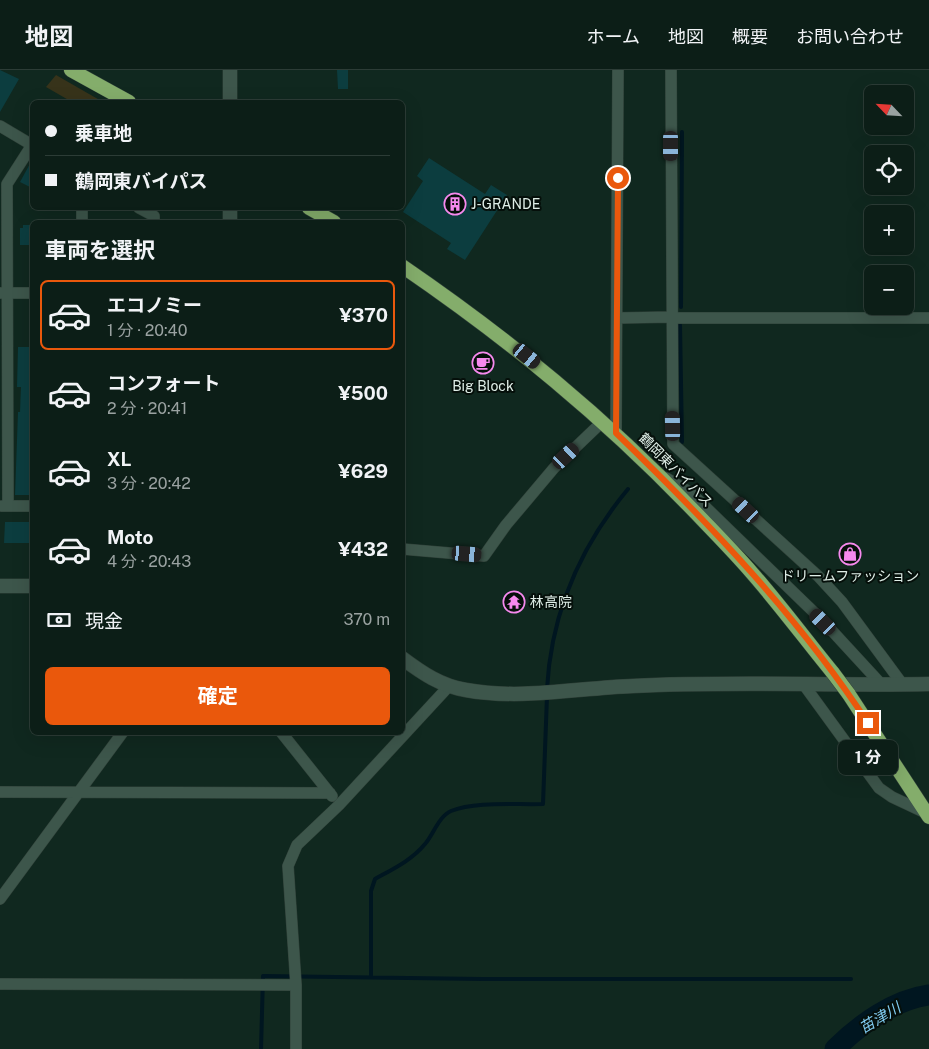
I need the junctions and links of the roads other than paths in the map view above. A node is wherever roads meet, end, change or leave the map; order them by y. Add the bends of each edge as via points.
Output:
1 (71, 70) edge
2 (230, 70) edge
3 (618, 70) edge
4 (672, 70) edge
5 (125, 100) edge
6 (230, 100) edge
7 (0, 126) edge
8 (30, 144) edge
9 (30, 148) edge
10 (143, 210) edge
11 (313, 210) edge
12 (154, 220) edge
13 (330, 220) edge
14 (405, 268) edge
15 (4, 293) edge
16 (30, 293) edge
17 (617, 318) junction
18 (671, 318) junction
19 (929, 318) edge
20 (603, 422) junction
21 (616, 433) junction
22 (658, 473) junction
23 (4, 506) edge
24 (30, 506) edge
25 (405, 549) edge
26 (0, 586) edge
27 (30, 586) edge
28 (405, 660) edge
29 (881, 684) junction
30 (903, 684) junction
31 (929, 684) edge
32 (804, 685) junction
33 (449, 686) junction
34 (405, 734) edge
35 (121, 735) edge
36 (283, 735) edge
37 (404, 735) edge
38 (0, 792) edge
39 (80, 792) junction
40 (330, 793) junction
41 (339, 805) junction
42 (928, 815) edge
43 (0, 899) edge
44 (0, 984) edge
45 (296, 985) junction
46 (296, 1049) edge

1 - 5 highway
2 - 6 street
3 - 17 street
4 - 18 street
7 - 8 street
9 - 15 street via 8,184
10 - 12 street via 154,216
11 - 13 highway
14 - 20 highway, 鶴岡東バイパス via 466,308
15 - 16 street
15 - 23 street
17 - 18 street
17 - 21 street
18 - 19 street
18 - 30 street via 673,444 818,576 842,602
20 - 21 highway, 鶴岡東バイパス
20 - 25 street via 554,468 484,556
21 - 22 highway, 鶴岡東バイパス
22 - 29 street via 691,493 823,622
22 - 42 highway, 鶴岡東バイパス, bridge via 752,572 833,673
23 - 24 street
26 - 27 street
28 - 33 street via 433,680
29 - 30 street
29 - 32 street
30 - 31 street
32 - 33 street via 633,686 544,694 483,692
32 - 42 street via 879,788
33 - 34 street
35 - 39 street
36 - 40 street
37 - 41 street
38 - 39 street
39 - 40 street
39 - 43 street
40 - 41 street
41 - 45 street via 296,845 288,866
44 - 45 street
45 - 46 street

